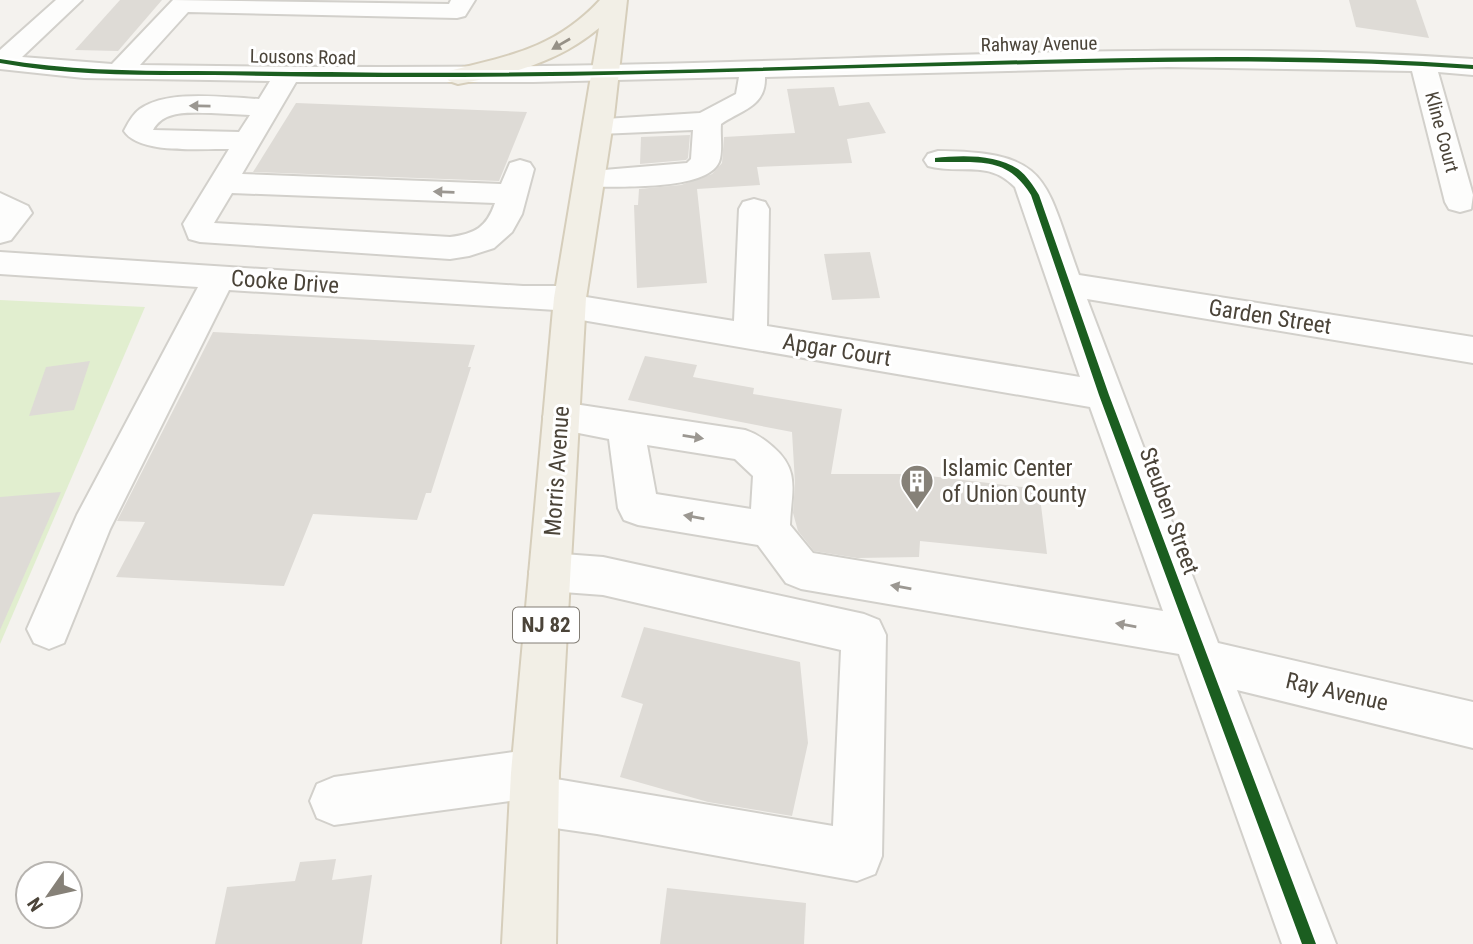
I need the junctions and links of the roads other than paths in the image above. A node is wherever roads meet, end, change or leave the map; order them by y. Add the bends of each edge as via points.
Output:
1 (70, 0) edge
2 (463, 0) edge
3 (614, 0) edge
4 (184, 2) edge
5 (1, 62) edge
6 (1423, 63) junction
7 (1473, 67) edge
8 (752, 68) junction
9 (119, 72) junction
10 (288, 74) junction
11 (606, 75) junction
12 (458, 76) junction
13 (268, 108) junction
14 (707, 121) junction
15 (599, 126) junction
16 (248, 141) junction
17 (938, 160) dead end
18 (590, 178) junction
19 (225, 183) junction
20 (1460, 202) dead end
21 (0, 203) edge
22 (754, 209) dead end
23 (0, 233) edge
24 (0, 263) edge
25 (219, 278) junction
26 (1066, 284) junction
27 (570, 302) junction
28 (750, 336) junction
29 (1473, 350) edge
30 (1104, 395) junction
31 (561, 416) junction
32 (626, 426) junction
33 (770, 530) junction
34 (550, 572) junction
35 (49, 629) dead end
36 (1197, 648) junction
37 (1473, 725) edge
38 (534, 787) junction
39 (334, 801) dead end
40 (529, 944) edge
41 (1309, 944) edge

1 - 5 street
2 - 4 street via 457,11
3 - 11 main road, Morris Avenue / NJ 82
3 -> 12 main road via 577,35 541,55
4 - 9 street
5 - 9 street, Lousons Road
6 - 7 street, Rahway Avenue
6 - 8 street, Rahway Avenue via 1236,58
6 - 20 street, Kline Court
8 - 11 street, Rahway Avenue
8 - 14 street via 750,98
9 - 10 street, Lousons Road
10 - 12 street, Lousons Road
10 - 13 street
11 - 12 street, Lousons Road
11 - 15 main road, Morris Avenue / NJ 82
13 - 16 street
13 -> 16 street via 174,106 155,111 138,131 153,138
14 - 15 street
14 - 18 street via 705,161 697,170
15 - 18 main road, Morris Avenue / NJ 82
16 - 19 street
17 - 26 street, Steuben Street via 1000,162 1027,180
18 - 27 main road, Morris Avenue / NJ 82
19 -> 19 street via 198,224 200,232 450,248 487,242 500,230 516,182
21 - 23 street via 17,213
22 - 28 street
24 - 25 street, Cooke Drive
25 - 27 street, Cooke Drive
25 - 35 street via 91,527
26 - 29 street, Garden Street
26 - 30 street, Steuben Street
27 - 28 street, Apgar Court
27 - 31 main road, Morris Avenue / NJ 82
28 - 30 street, Apgar Court
30 - 36 street, Steuben Street
31 - 32 street
31 - 34 main road, Morris Avenue / NJ 82
33 -> 32 street via 638,508
32 -> 33 street via 745,445 773,470
36 -> 33 street, Ray Avenue via 802,570
34 - 38 main road, Morris Avenue / NJ 82
34 - 38 street via 603,576 864,635 857,856 597,809
36 - 37 street, Ray Avenue
36 - 41 street, Steuben Street
38 - 39 street
38 - 40 main road, Morris Avenue / NJ 82

